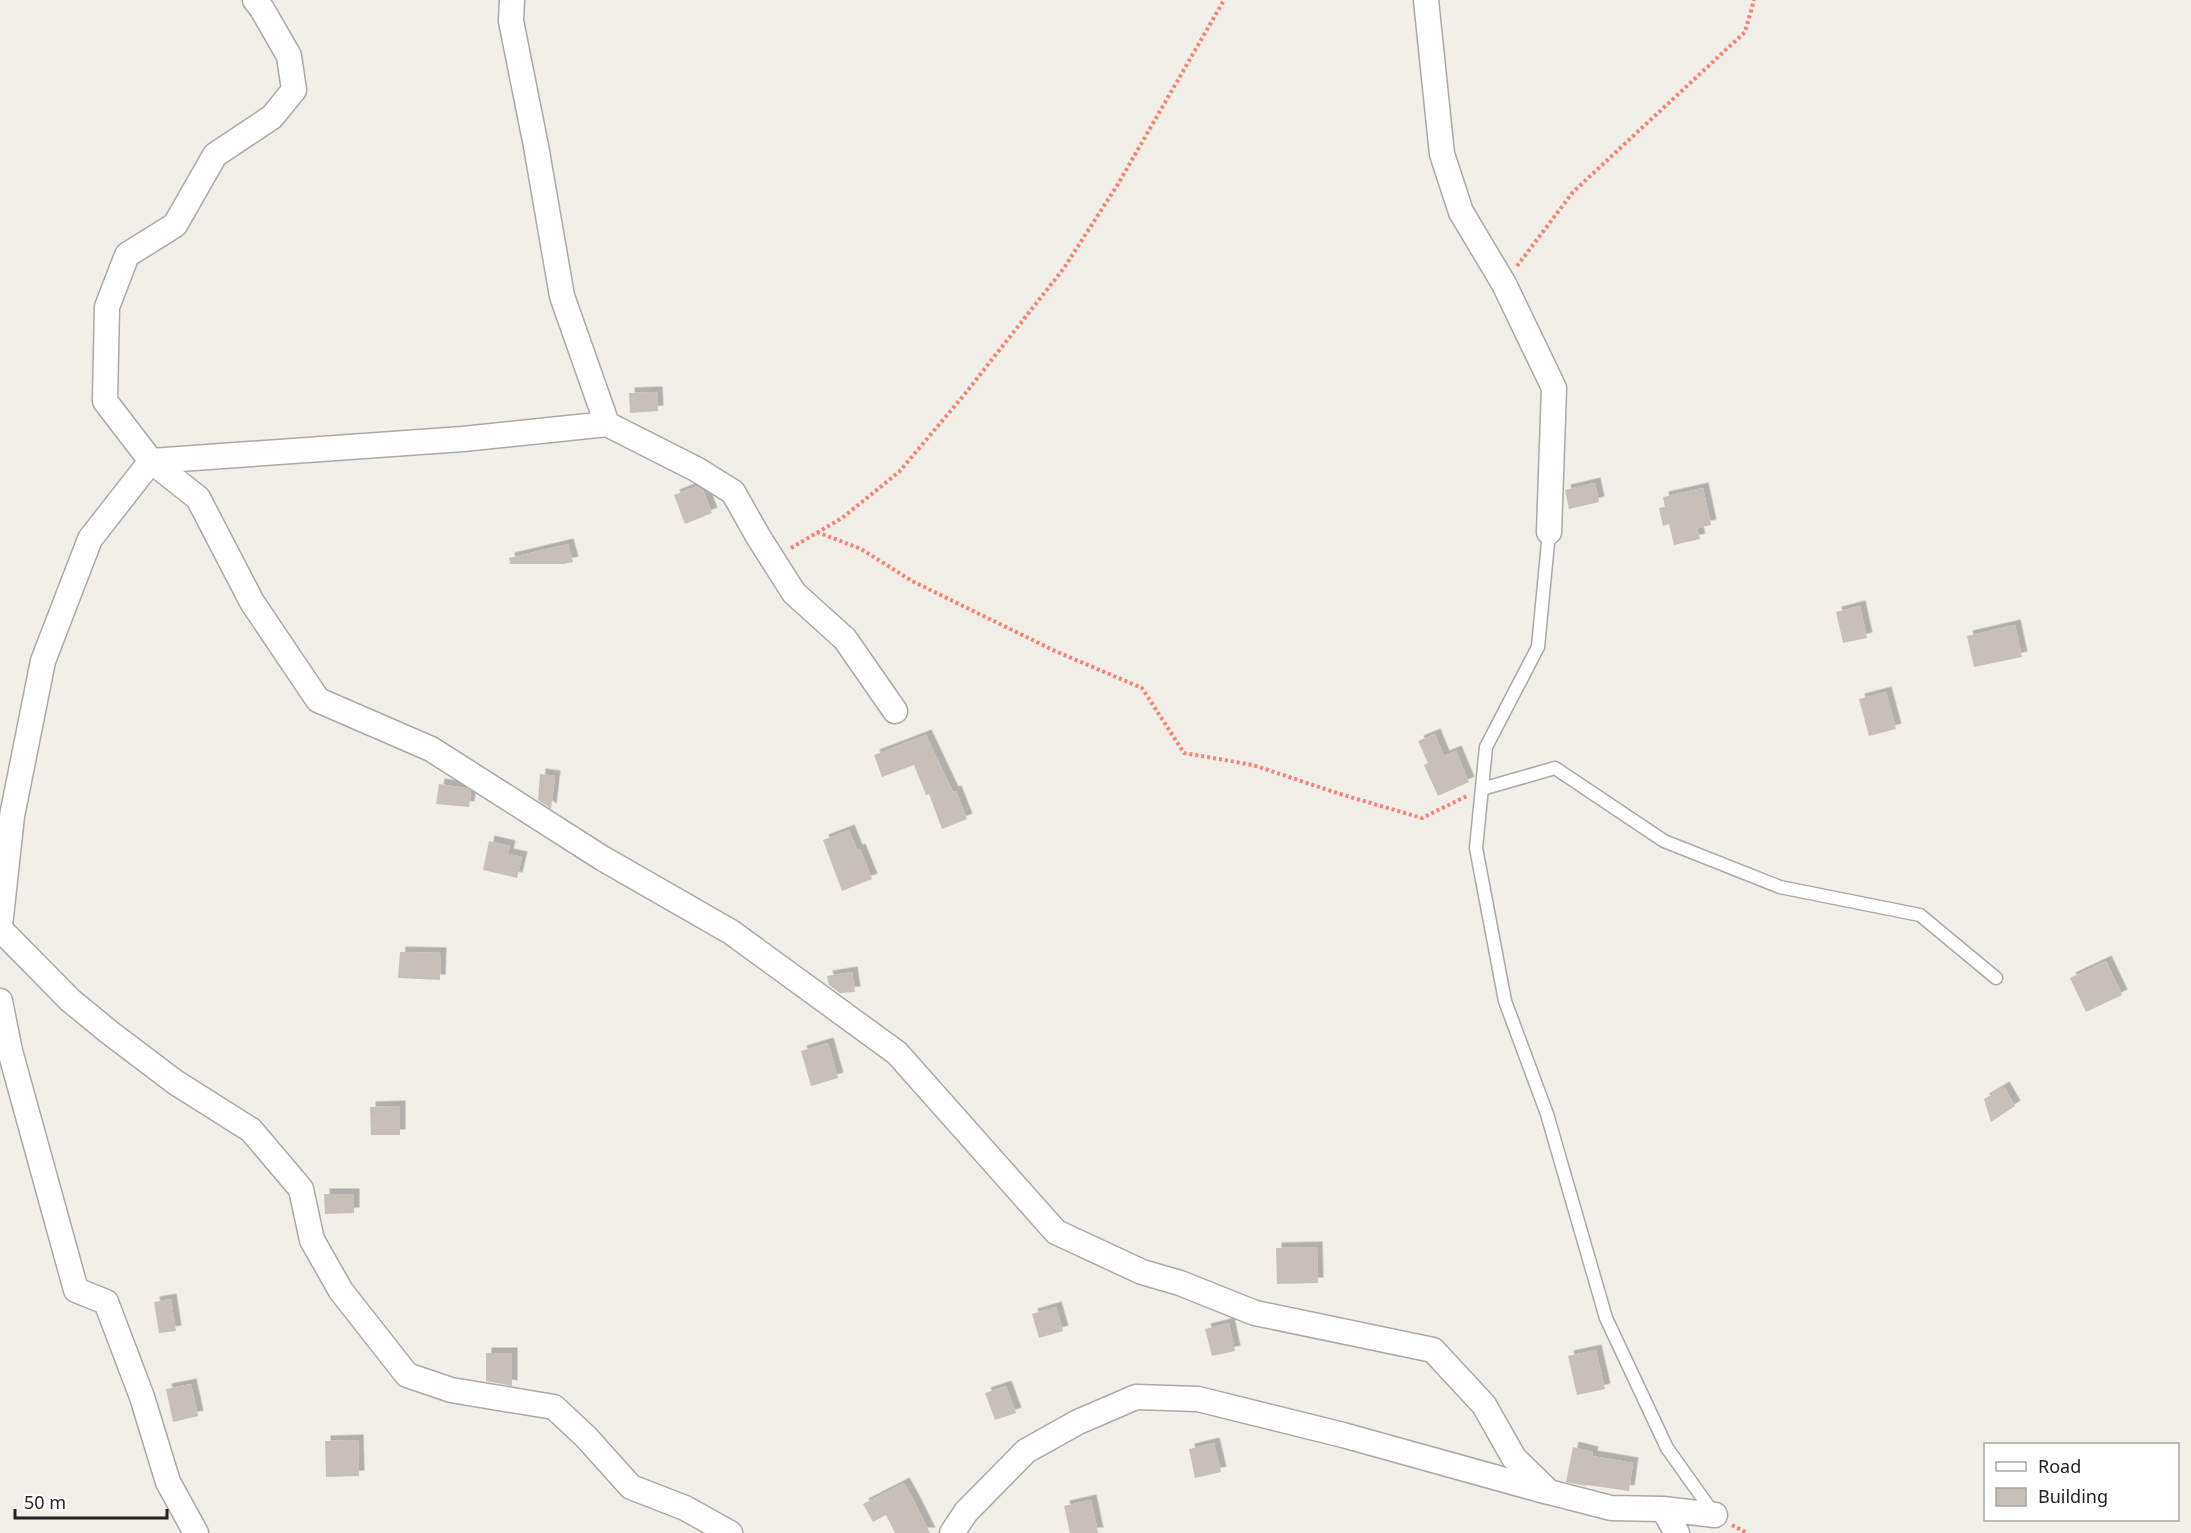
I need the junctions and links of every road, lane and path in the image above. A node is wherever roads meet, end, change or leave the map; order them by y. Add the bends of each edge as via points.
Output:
1 (255, 0) edge
2 (512, 0) edge
3 (1224, 0) edge
4 (1426, 0) edge
5 (1754, 0) edge
6 (1504, 284) junction
7 (607, 424) junction
8 (151, 461) junction
9 (817, 532) junction
10 (1549, 532) joint
11 (772, 559) junction
12 (895, 711) dead end
13 (1482, 789) junction
14 (0, 927) edge
15 (1996, 978) dead end
16 (0, 1001) edge
17 (1549, 1492) junction
18 (1663, 1509) junction
19 (1715, 1515) joint
20 (196, 1533) edge
21 (730, 1533) edge
22 (952, 1533) edge
23 (1677, 1533) edge

1 - 8 street via 289,56 294,90 272,117 215,154 175,225 127,255 107,308 105,401
2 - 7 street via 511,21 562,296
3 - 9 path via 1118,184 1064,268 899,472 842,518
4 - 6 street via 1442,153 1461,212
5 - 6 path via 1745,32 1573,192
6 - 10 street via 1554,388
7 - 8 street via 463,440
7 - 11 street via 733,492
8 - 14 street via 90,538 43,661 12,816
8 - 17 street via 198,498 252,602 318,699 431,749 602,858 731,932 897,1053 1056,1232 1142,1272 1255,1313 1433,1350 1484,1405 1514,1458
9 - 11 path
9 - 13 path via 861,549 922,586 1055,651 1142,688 1184,753 1253,765 1422,818
10 - 13 lane via 1538,647 1486,747
11 - 12 street via 794,592 845,639
13 - 15 lane via 1555,768 1664,841 1780,887 1920,915
13 - 19 lane via 1476,848 1504,1001 1547,1114 1606,1318 1667,1448
14 - 21 street via 70,1000 109,1032 175,1082 252,1130 302,1189 312,1240 341,1291 407,1375 451,1390 554,1407 631,1488 685,1508
16 - 20 street via 76,1290 106,1302 142,1397 168,1482
17 - 18 street via 1611,1508
17 - 22 street via 1198,1399 1136,1397 1077,1422 1026,1451 966,1512
18 - 19 street
18 - 23 street

